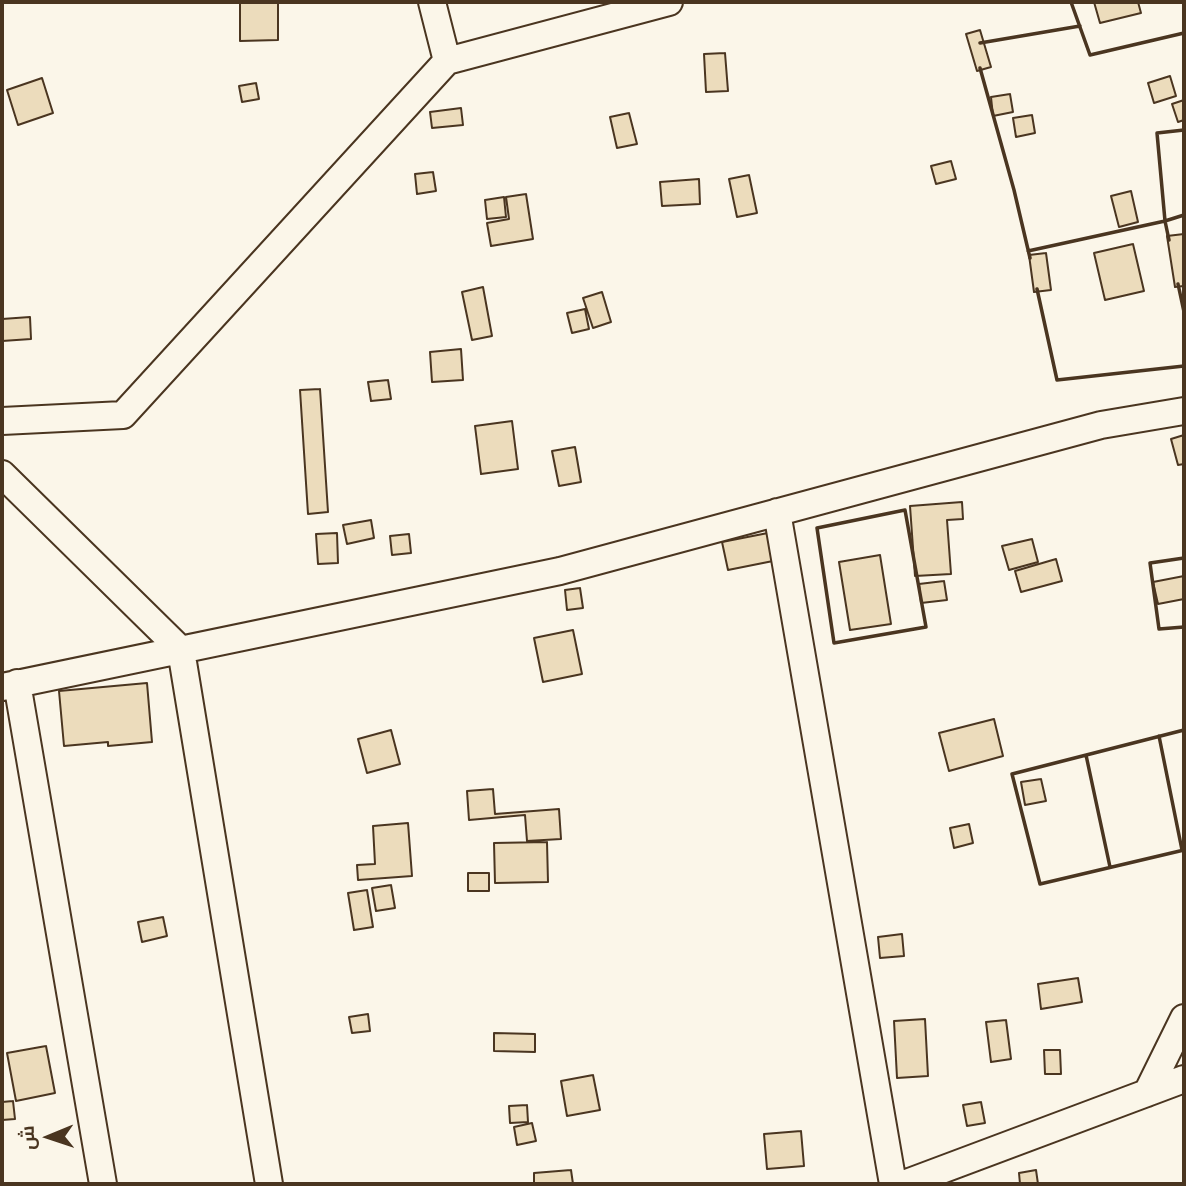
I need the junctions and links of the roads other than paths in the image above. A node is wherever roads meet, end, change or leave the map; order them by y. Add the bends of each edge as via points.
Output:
1 (432, 2) edge
2 (668, 2) edge
3 (447, 61) junction
4 (1184, 411) edge
5 (2, 421) edge
6 (2, 474) edge
7 (777, 512) junction
8 (181, 650) junction
9 (10, 685) edge
10 (1184, 1018) edge
11 (1184, 1079) edge
12 (1147, 1093) junction
13 (103, 1184) edge
14 (270, 1184) edge
15 (893, 1184) edge
16 (904, 1184) edge

1 - 3 street
2 - 3 street
3 - 5 street via 122,415
4 - 7 street via 1101,425
6 - 8 street
7 - 8 street via 560,571
7 - 15 street
8 - 9 street
8 - 14 street
9 - 13 street
10 - 12 street
11 - 12 street
12 - 16 street

